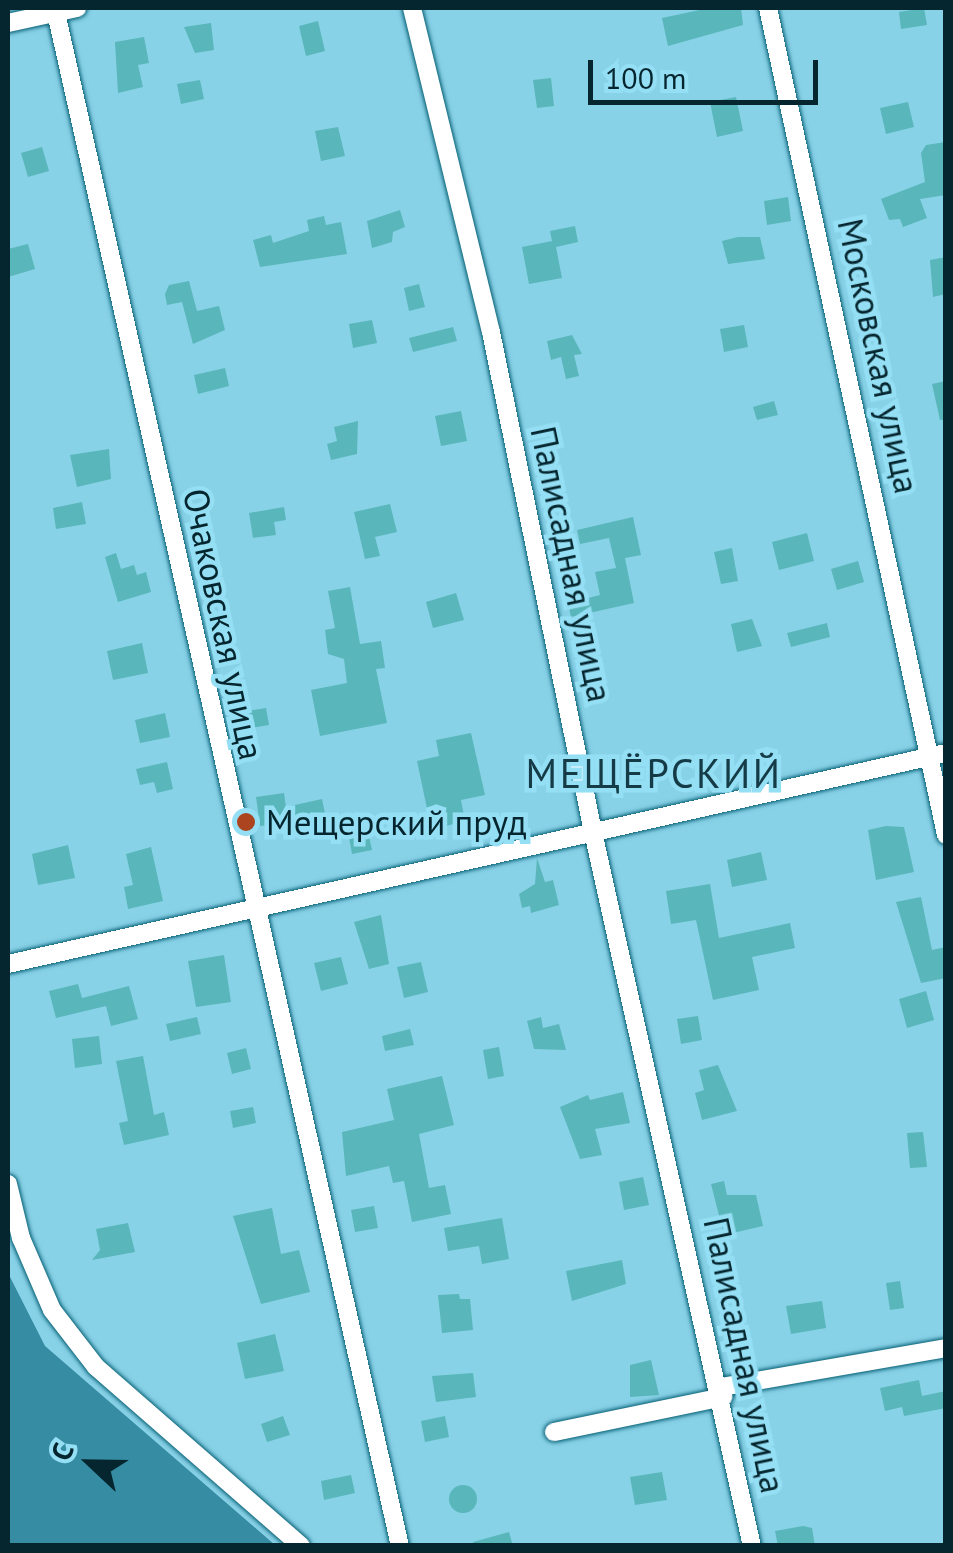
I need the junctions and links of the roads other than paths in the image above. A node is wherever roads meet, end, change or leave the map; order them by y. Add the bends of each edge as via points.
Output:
1 (76, 8) edge
2 (412, 8) edge
3 (768, 8) edge
4 (56, 10) edge
5 (8, 24) edge
6 (937, 755) edge
7 (593, 832) junction
8 (946, 836) edge
9 (253, 909) junction
10 (8, 964) edge
11 (8, 1184) edge
12 (946, 1348) edge
13 (722, 1392) junction
14 (554, 1432) dead end
15 (301, 1546) edge
16 (400, 1546) edge
17 (752, 1546) edge

1 - 4 street
2 - 7 street, Палисадная улица via 491,332
3 - 6 street, Московская улица
4 - 5 street
4 - 9 street, Очаковская улица
6 - 7 street
6 - 8 street, Московская улица
7 - 9 street
7 - 13 street, Палисадная улица
9 - 10 street
9 - 16 street, Очаковская улица
11 - 15 street via 21,1238 52,1310 96,1367
12 - 13 street
13 - 14 street
13 - 17 street, Палисадная улица

